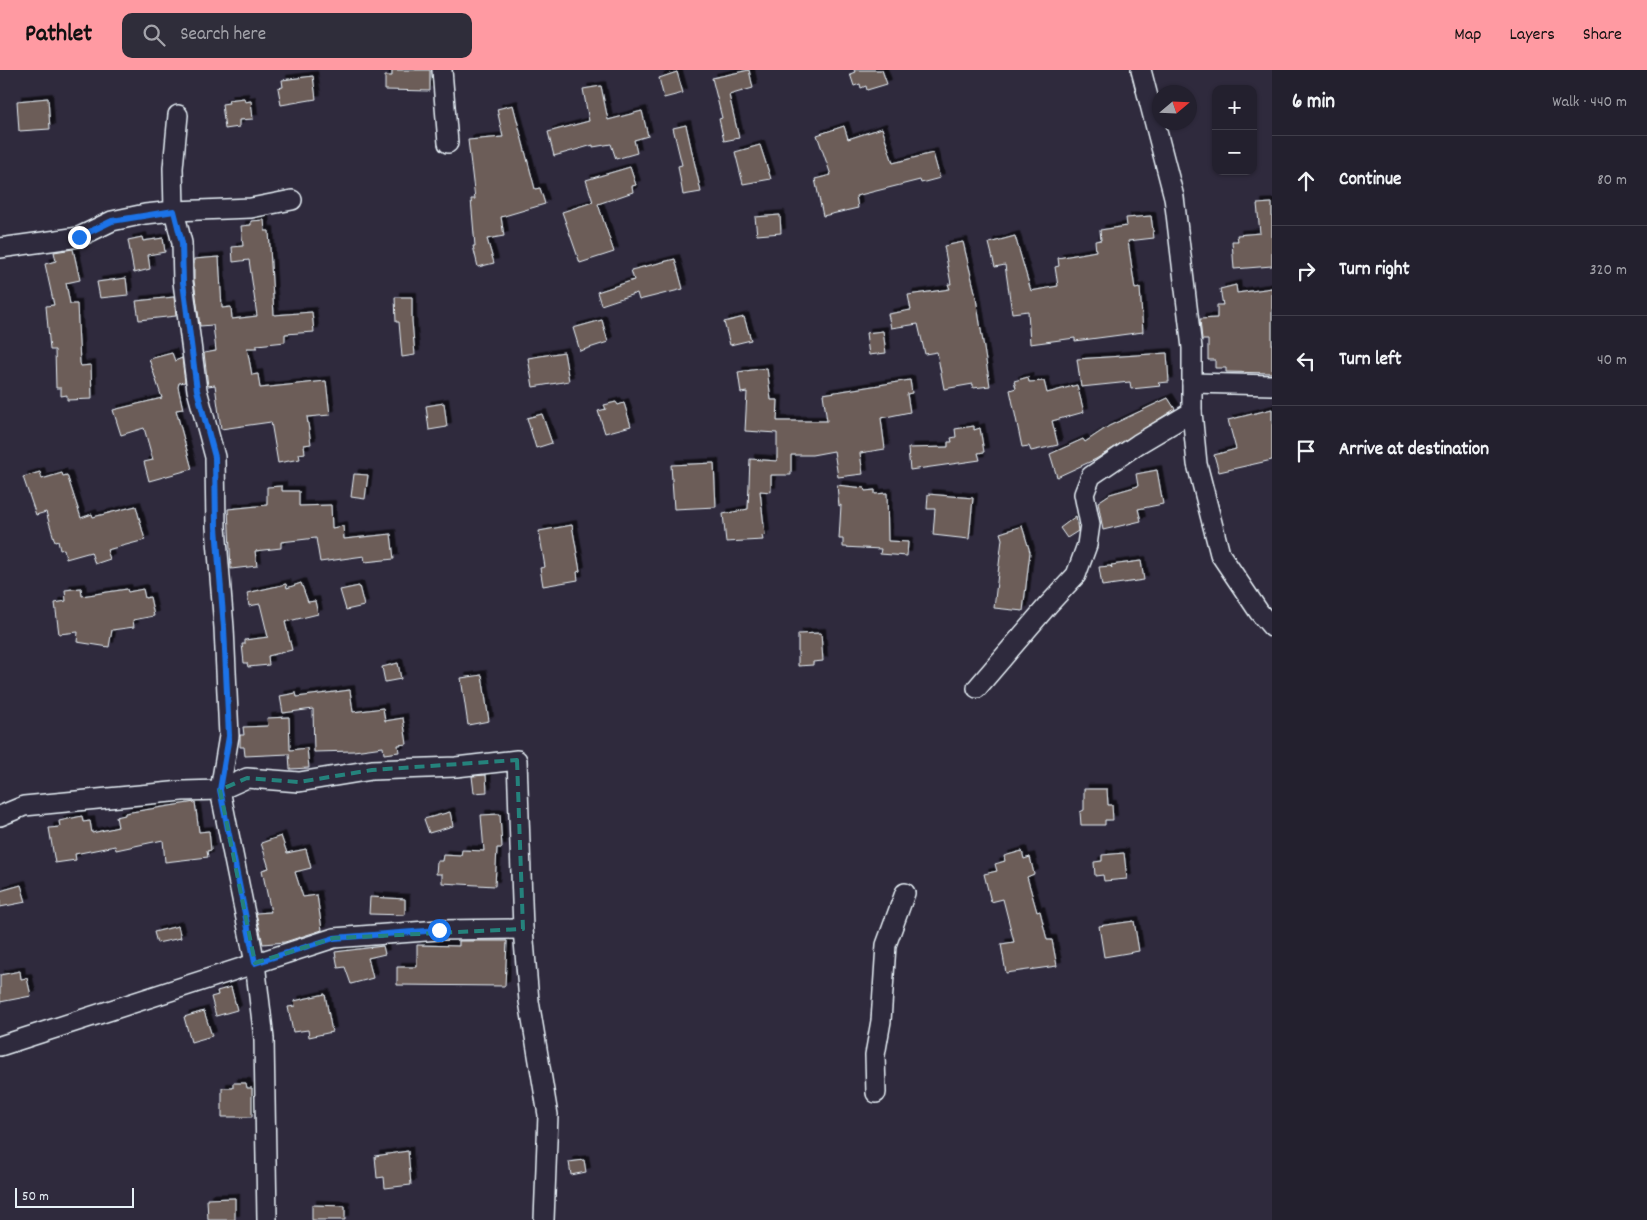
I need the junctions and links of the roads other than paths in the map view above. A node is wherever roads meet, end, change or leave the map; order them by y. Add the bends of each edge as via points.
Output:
1 (442, 70) edge
2 (1141, 70) edge
3 (178, 115) dead end
4 (448, 143) dead end
5 (292, 200) dead end
6 (174, 211) junction
7 (0, 248) edge
8 (1192, 383) junction
9 (1272, 385) edge
10 (1192, 412) junction
11 (1272, 627) edge
12 (977, 688) dead end
13 (220, 790) junction
14 (0, 816) edge
15 (905, 893) dead end
16 (523, 929) junction
17 (255, 963) junction
18 (0, 1046) edge
19 (876, 1093) dead end
20 (267, 1220) edge
21 (544, 1220) edge

1 - 4 street
2 - 8 street via 1174,198 1192,348
3 - 6 street via 172,168
5 - 6 street via 251,208
6 - 7 street via 112,221 79,237
6 - 13 street via 182,243 183,282 196,381 215,457 216,527 229,736
8 - 9 street
8 - 10 street
10 - 11 street via 1197,464 1220,554
10 - 12 street via 1091,476 1084,494 1090,524 1088,538 1076,575
13 - 14 street via 24,806
13 - 16 street via 247,778 300,782 372,770 517,760
13 - 17 street
15 - 19 street via 886,945 881,1021 875,1056
16 - 17 street via 439,930 334,938
16 - 21 street via 530,1002 548,1116
17 - 18 street
17 - 20 street via 264,1039

